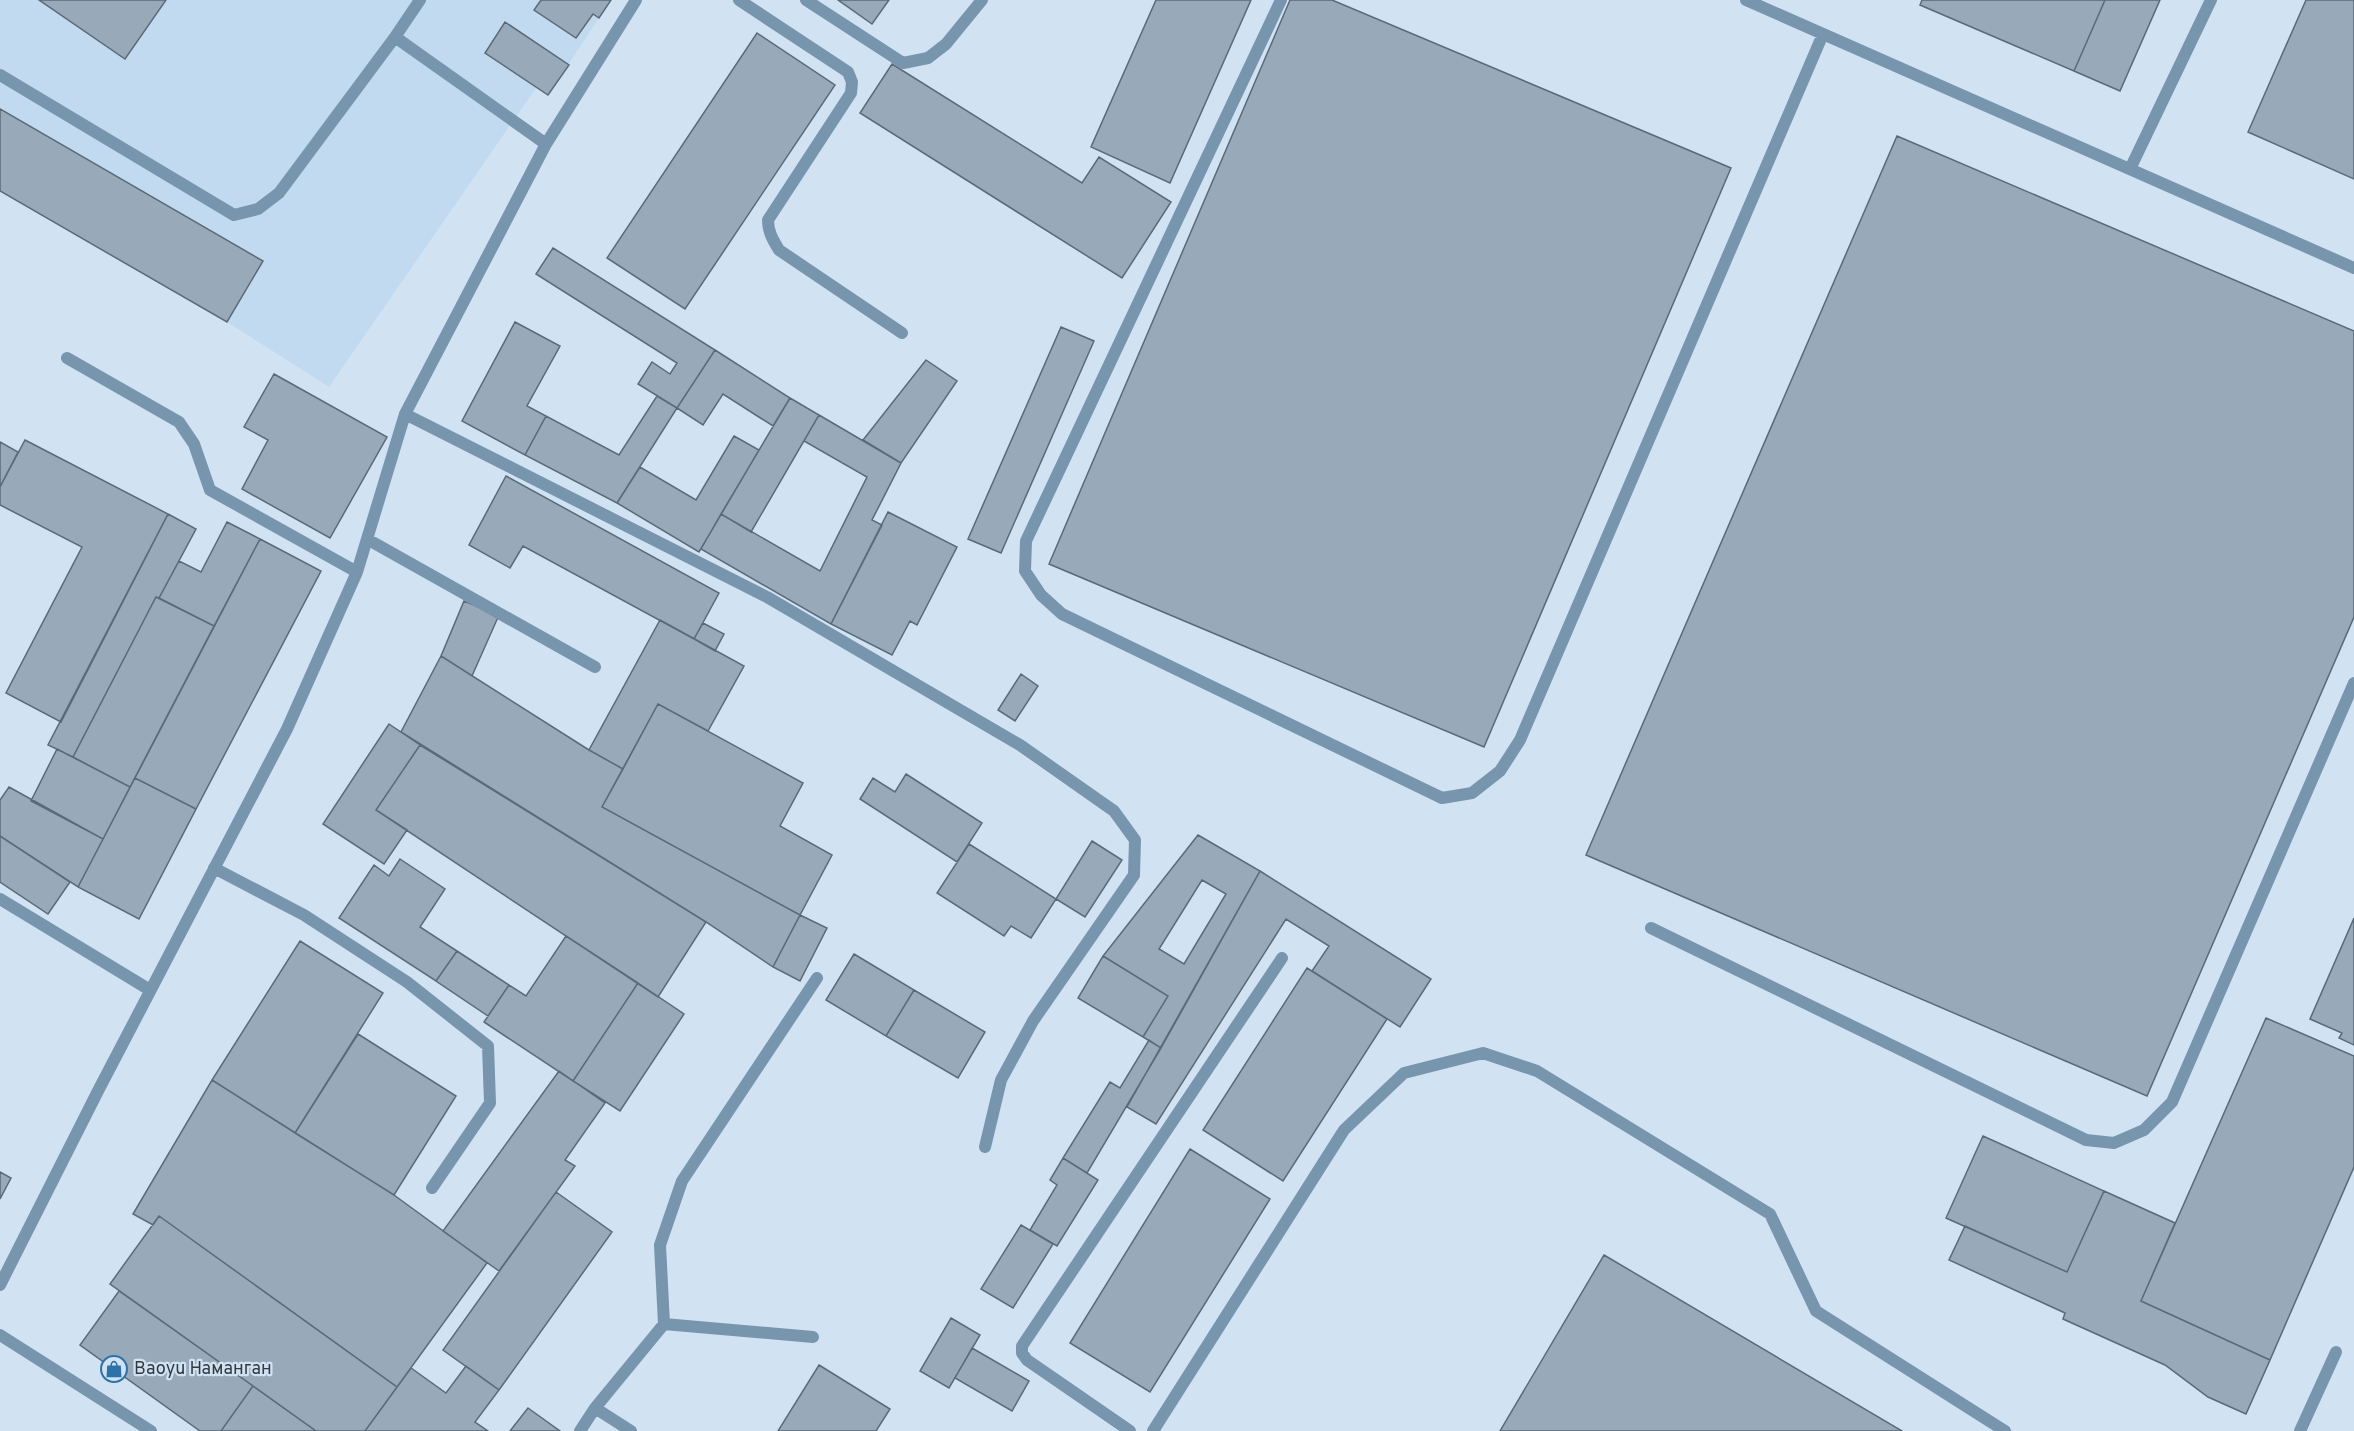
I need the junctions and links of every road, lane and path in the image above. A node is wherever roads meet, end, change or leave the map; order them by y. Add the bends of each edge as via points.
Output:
1 (420, 0) edge
2 (636, 0) edge
3 (739, 0) edge
4 (806, 0) edge
5 (982, 0) edge
6 (1281, 0) edge
7 (1746, 0) edge
8 (2211, 0) edge
9 (1823, 34) junction
10 (395, 37) junction
11 (0, 75) edge
12 (546, 144) junction
13 (2130, 169) junction
14 (2354, 268) edge
15 (902, 333) dead end
16 (67, 358) dead end
17 (405, 414) junction
18 (367, 539) junction
19 (357, 572) junction
20 (595, 667) dead end
21 (2354, 683) edge
22 (214, 868) junction
23 (0, 899) edge
24 (1651, 928) dead end
25 (1282, 958) dead end
26 (817, 978) dead end
27 (150, 990) junction
28 (985, 1147) dead end
29 (432, 1188) dead end
30 (0, 1285) edge
31 (664, 1324) junction
32 (0, 1335) edge
33 (813, 1337) dead end
34 (2336, 1352) dead end
35 (595, 1408) junction
36 (151, 1431) edge
37 (580, 1431) edge
38 (631, 1431) edge
39 (1130, 1431) edge
40 (1153, 1431) edge
41 (2005, 1431) edge
42 (2300, 1431) edge

1 - 10 lane
2 - 12 lane
3 - 15 lane via 848,72 852,82 851,93 768,220 771,237 779,250
4 - 5 lane via 903,63 928,58 946,45
6 - 9 lane via 1026,541 1025,571 1041,595 1062,614 1442,798 1472,793 1500,771 1520,740
7 - 9 lane
8 - 13 lane
9 - 13 lane
10 - 11 lane via 279,193 258,209 234,215
10 - 12 lane
12 - 17 lane
13 - 14 lane
16 - 19 lane via 179,422 194,444 210,490
17 - 18 lane
17 - 28 lane via 767,597 1020,745 1114,811 1136,840 1134,875 1033,1021 1001,1080
18 - 19 lane
18 - 20 lane
19 - 22 lane via 287,729
21 - 24 lane via 2172,1102 2144,1130 2114,1143 2086,1140
22 - 27 lane
22 - 29 lane via 304,915 369,957 488,1046 490,1103
23 - 27 lane
25 - 39 lane via 1022,1346 1027,1360
26 - 31 lane via 682,1181 660,1245
27 - 30 lane
31 - 33 lane
31 - 35 lane
32 - 36 lane
34 - 42 lane
35 - 37 lane
35 - 38 lane
40 - 41 lane via 1344,1130 1404,1073 1483,1053 1537,1071 1770,1214 1816,1311

